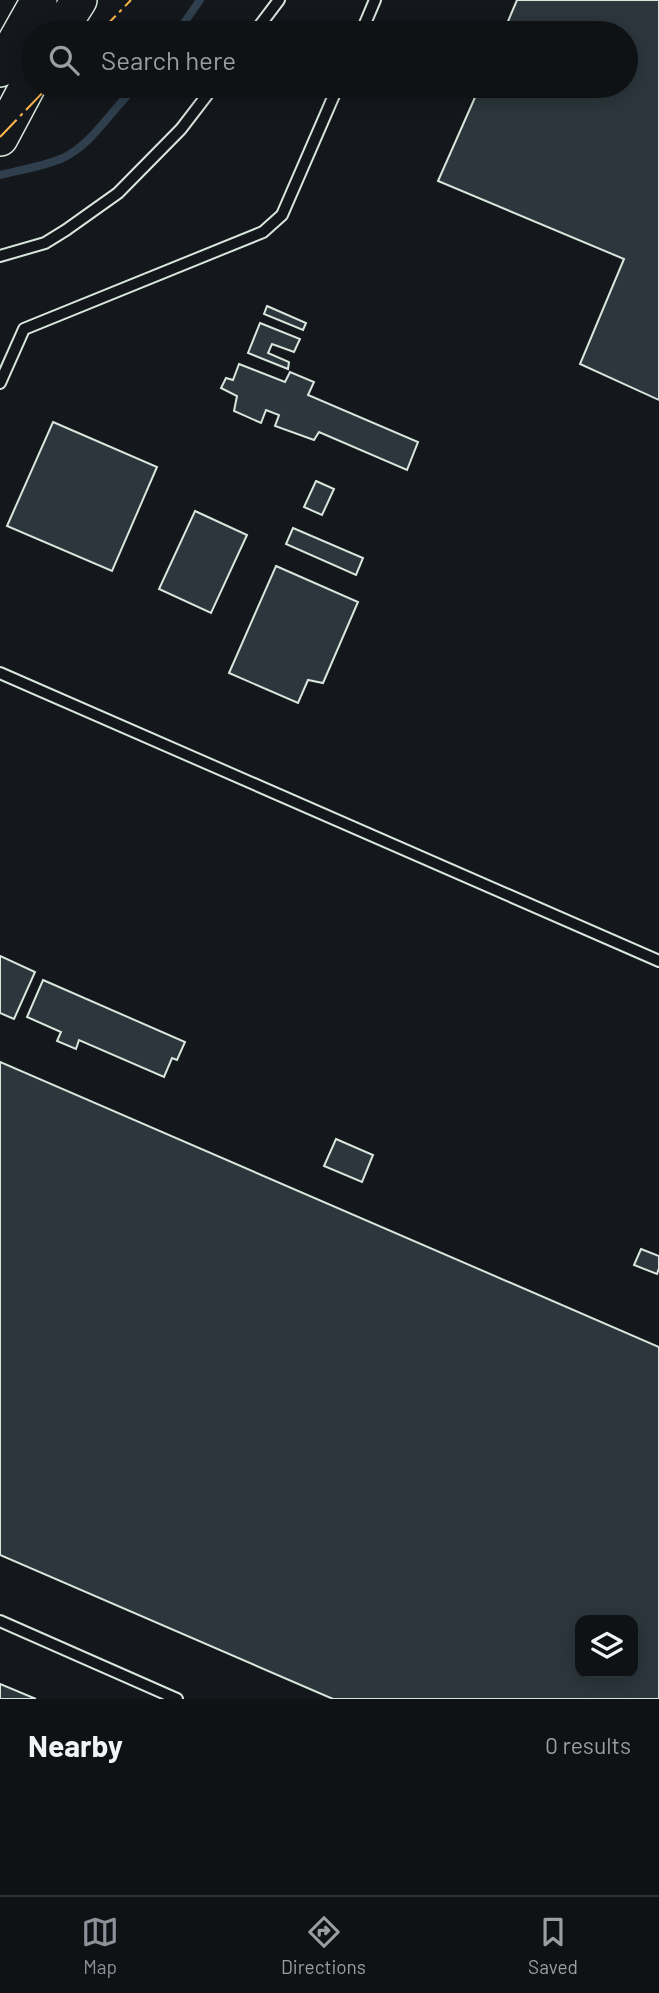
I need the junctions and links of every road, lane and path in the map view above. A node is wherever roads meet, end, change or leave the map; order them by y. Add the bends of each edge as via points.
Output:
1 (39, 0) edge
2 (79, 0) edge
3 (279, 0) edge
4 (375, 0) edge
5 (27, 21) edge
6 (66, 21) edge
7 (263, 21) edge
8 (366, 21) edge
9 (21, 32) edge
10 (0, 69) edge
11 (21, 98) edge
12 (205, 98) edge
13 (333, 98) edge
14 (0, 138) edge
15 (0, 256) edge
16 (0, 383) edge
17 (0, 673) edge
18 (659, 961) edge
19 (0, 1621) edge
20 (177, 1699) edge

1 - 5 main road
2 - 6 main road
3 - 7 lane
4 - 8 lane
9 - 10 main road
11 - 14 main road
12 - 15 lane via 118,193 45,243
13 - 16 lane via 282,215 263,232 24,329
17 - 18 lane
19 - 20 lane

